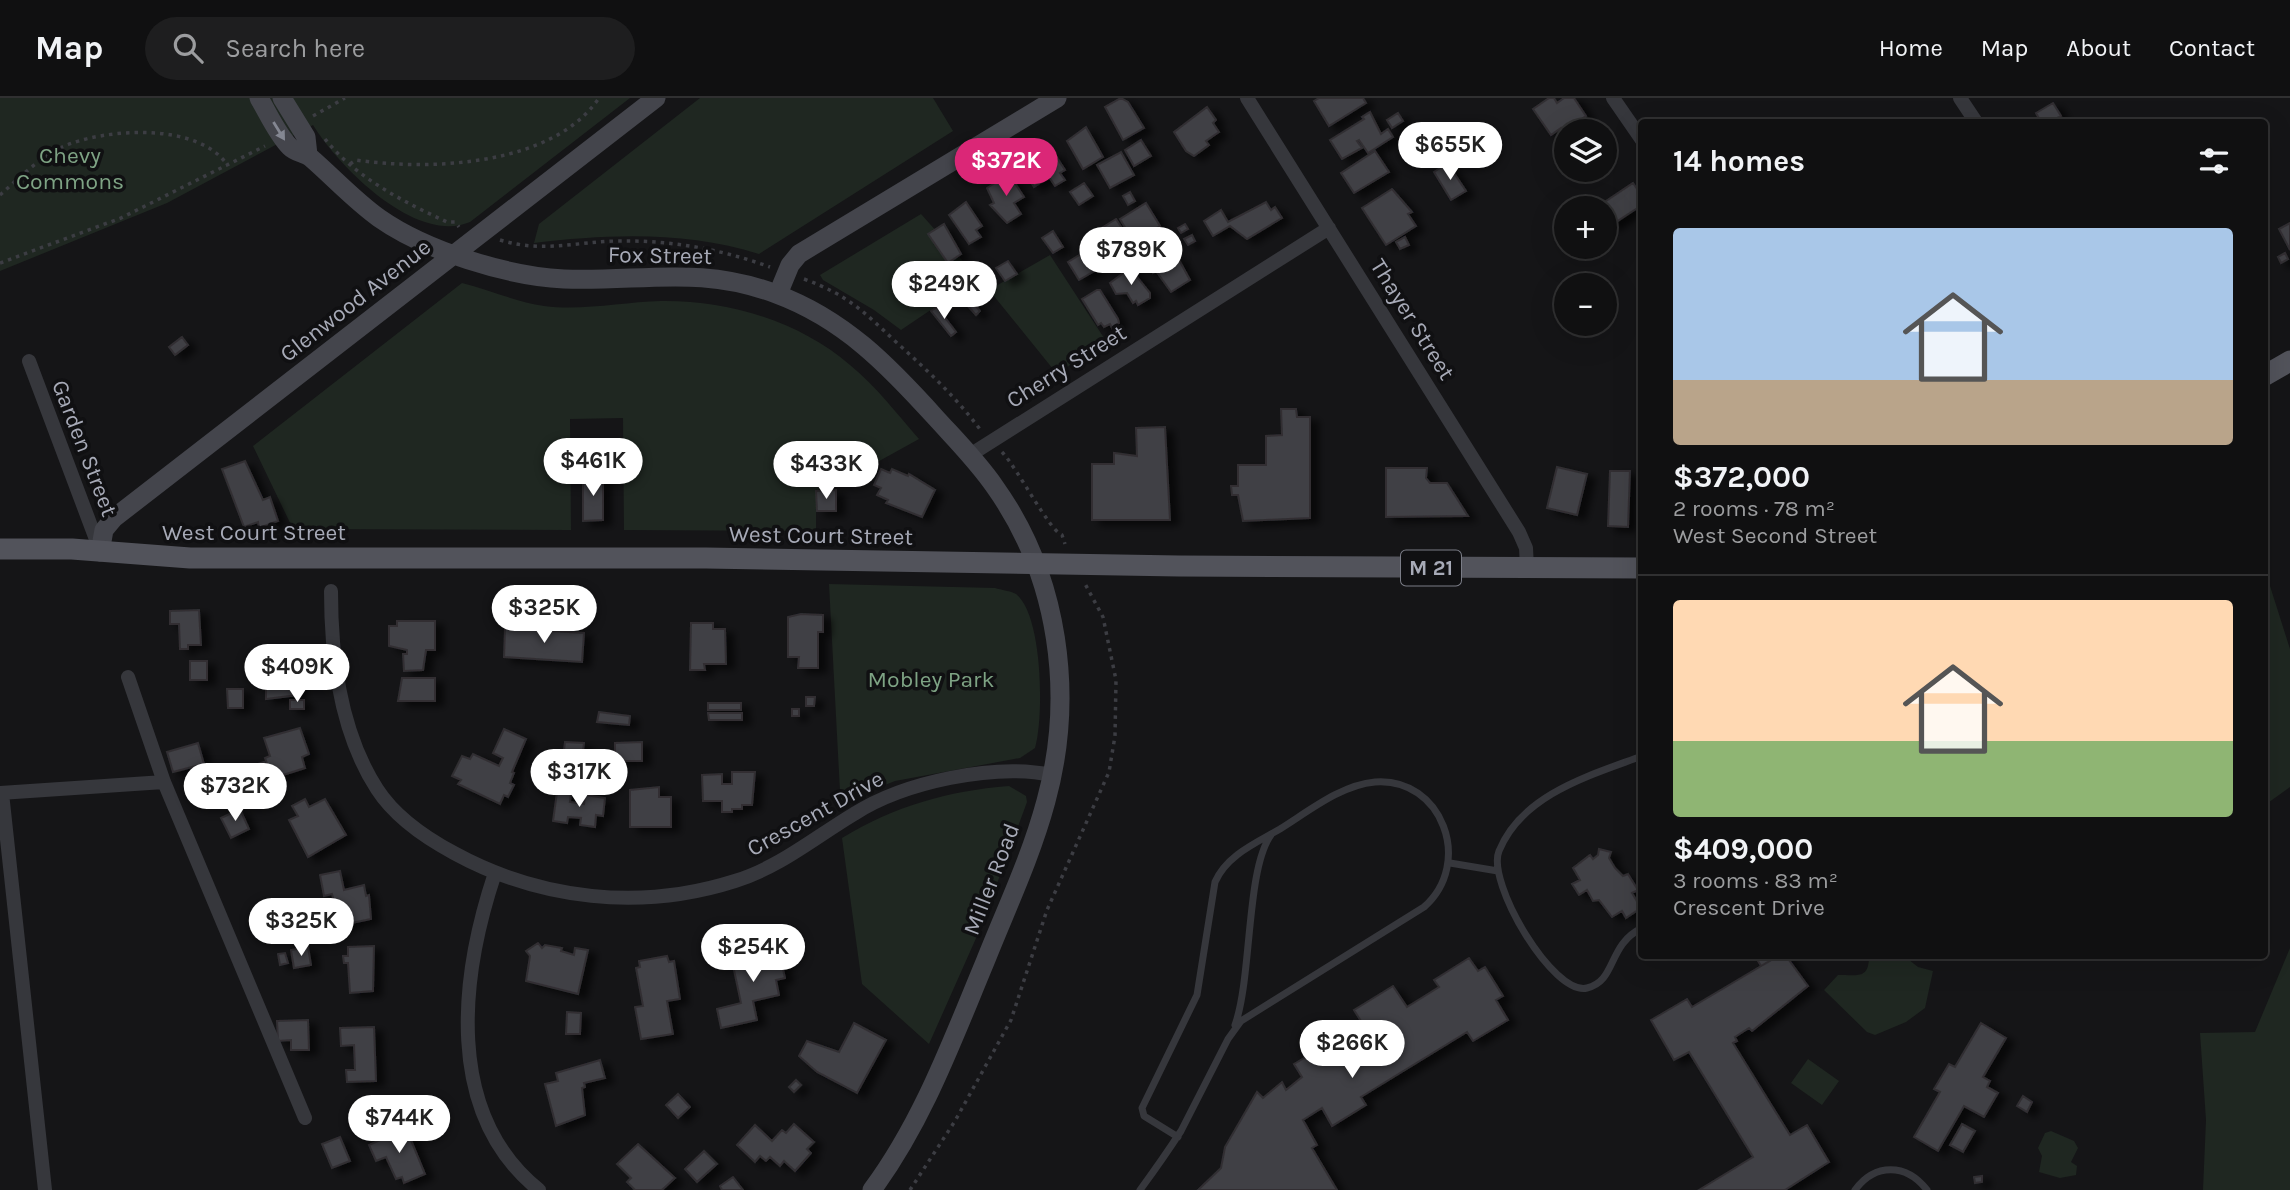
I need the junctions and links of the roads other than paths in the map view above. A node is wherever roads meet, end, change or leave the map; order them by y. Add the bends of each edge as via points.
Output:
1 (259, 98) edge
2 (282, 98) edge
3 (656, 98) edge
4 (1057, 98) edge
5 (1247, 98) edge
6 (1613, 98) edge
7 (1960, 98) edge
8 (1974, 119) edge
9 (1638, 134) edge
10 (308, 155) junction
11 (1329, 228) junction
12 (455, 253) junction
13 (778, 294) junction
14 (29, 360) dead end
15 (2290, 361) edge
16 (2268, 374) edge
17 (970, 455) junction
18 (0, 549) edge
19 (100, 552) junction
20 (1036, 564) junction
21 (1527, 568) junction
22 (1638, 568) edge
23 (331, 591) dead end
24 (128, 677) dead end
25 (1638, 757) edge
26 (1052, 775) junction
27 (164, 782) junction
28 (1, 793) edge
29 (1277, 831) junction
30 (1450, 863) junction
31 (1497, 871) junction
32 (495, 873) junction
33 (1638, 931) edge
34 (1234, 1029) junction
35 (305, 1118) dead end
36 (1178, 1137) junction
37 (45, 1190) edge
38 (538, 1190) edge
39 (872, 1190) edge
40 (1140, 1190) edge
41 (1855, 1190) edge
42 (1927, 1190) edge

1 -> 10 street, Fox Street via 290,147
2 - 10 street via 306,137
3 - 12 street, Glenwood Avenue
4 - 13 street via 799,254
5 - 11 street, Thayer Street
6 - 9 street
7 - 8 street
10 - 12 street, Fox Street via 381,219 411,237
11 - 17 street, Cherry Street
11 - 21 street, Thayer Street via 1519,532
12 - 13 street, Fox Street via 533,276 680,275
12 - 19 street, Glenwood Avenue via 114,518 104,530
13 - 17 street, Fox Street via 830,319 866,345
14 - 19 street, Garden Street
15 - 16 main road
17 - 20 street, Fox Street via 1004,501
18 - 19 main road, West Court Street / M 21
19 - 20 main road, West Court Street / M 21 via 202,558 706,558
20 - 21 main road, West Court Street / M 21
20 - 26 street, Miller Road via 1050,605 1059,673 1060,721
21 - 22 main road, West Court Street / M 21
23 - 32 street, Crescent Drive via 335,657 346,715 377,789 425,835
24 - 27 street
25 - 31 lane via 1579,778 1539,804 1499,849
26 - 32 street, Crescent Drive via 1017,770 904,790 865,807 765,869 685,894 640,898 568,893
26 - 39 street, Miller Road via 1023,870 940,1071 905,1141
27 - 28 street
27 - 35 street
28 - 37 street
29 - 30 lane via 1350,788 1373,782 1394,784 1415,793 1441,822 1450,843
29 - 34 lane via 1266,843 1260,862
29 - 36 lane via 1236,856 1219,875 1196,995 1143,1104 1144,1116
30 - 31 lane
30 - 34 lane via 1439,890 1424,907 1260,1007
31 - 33 lane via 1504,895 1526,935 1572,987 1587,988 1603,979 1619,945
32 - 38 street via 470,970 469,1053 496,1136 515,1167
34 - 36 lane
36 - 40 lane
41 - 42 lane via 1868,1175 1884,1169 1910,1174

